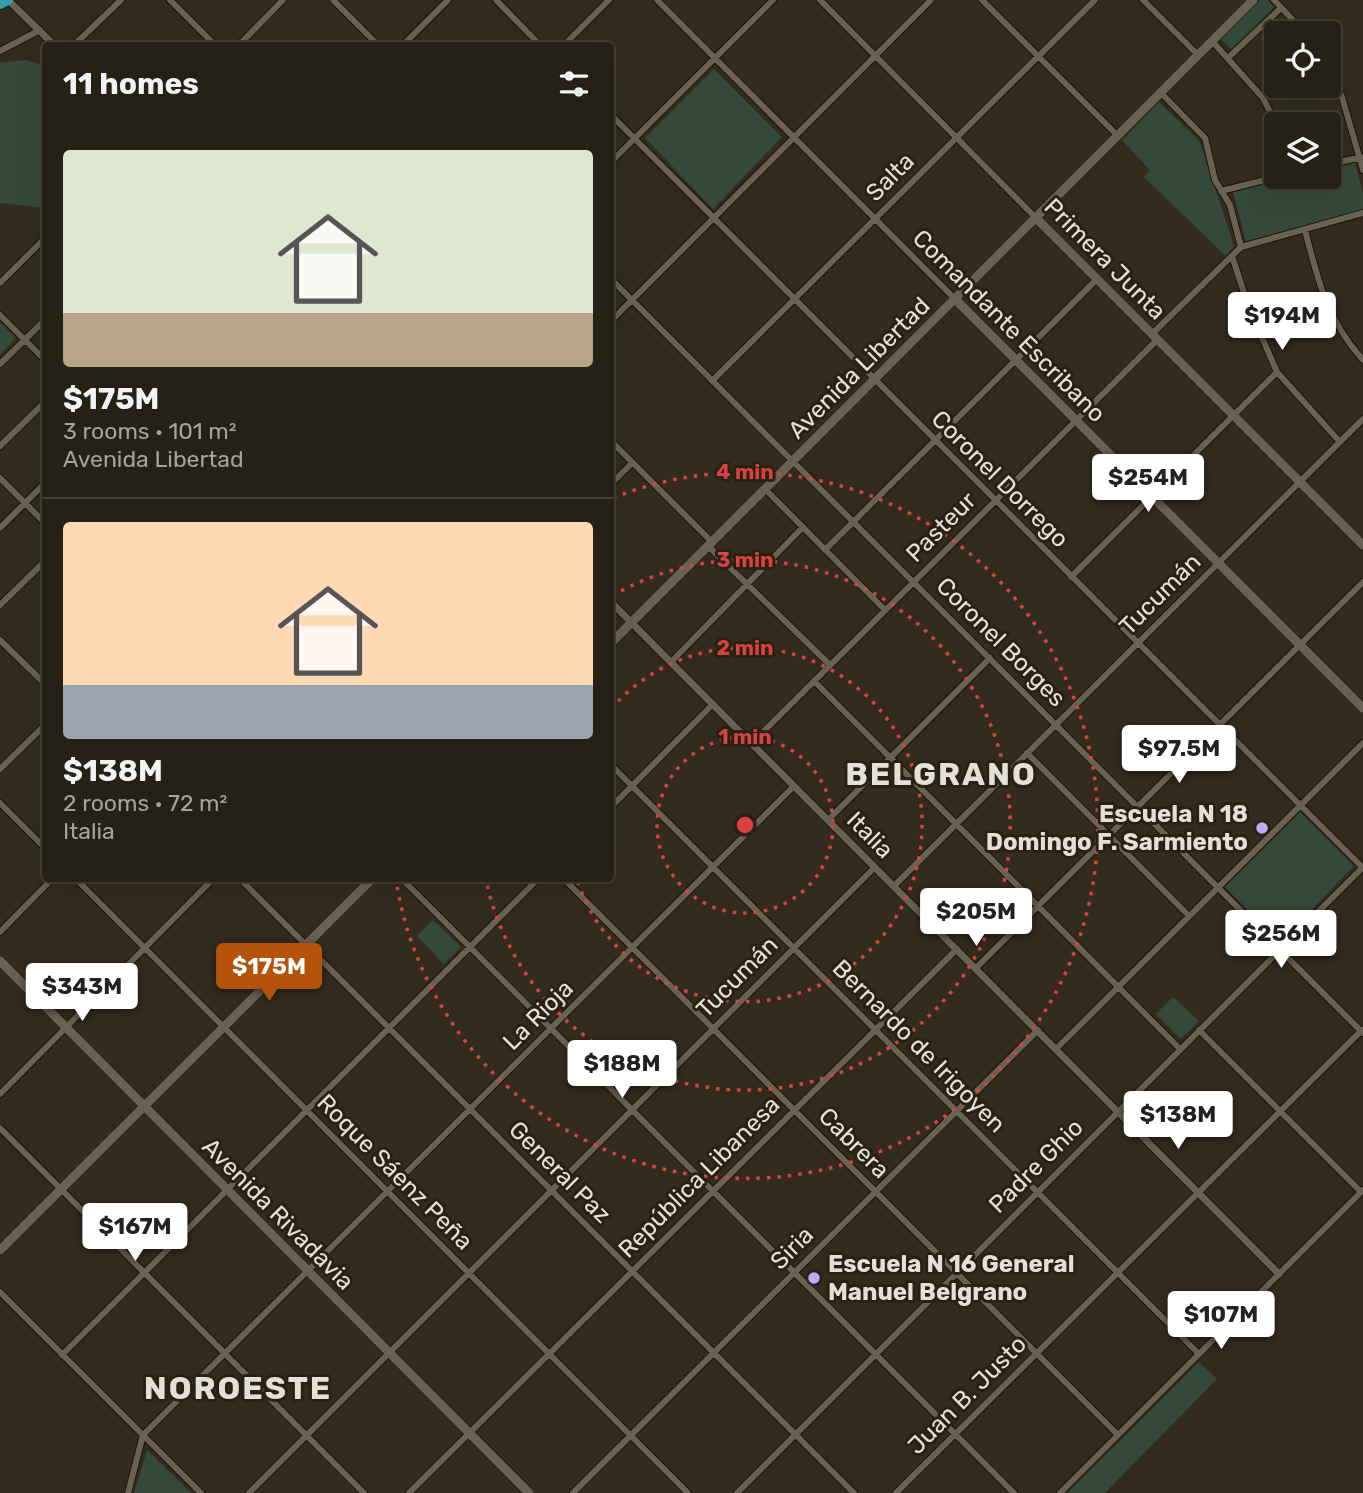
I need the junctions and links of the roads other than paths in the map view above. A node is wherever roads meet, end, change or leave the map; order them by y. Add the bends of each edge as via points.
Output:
1 (8, 0) edge
2 (121, 0) edge
3 (170, 0) edge
4 (284, 0) edge
5 (333, 0) edge
6 (448, 0) edge
7 (496, 0) edge
8 (609, 0) edge
9 (657, 0) edge
10 (772, 0) edge
11 (820, 0) edge
12 (931, 0) edge
13 (982, 0) edge
14 (1095, 0) edge
15 (1143, 0) edge
16 (1252, 0) edge
17 (1273, 0) edge
18 (0, 4) edge
19 (1281, 8) junction
20 (1293, 21) edge
21 (40, 30) junction
22 (1213, 41) junction
23 (51, 42) edge
24 (77, 42) edge
25 (212, 42) edge
26 (242, 42) edge
27 (375, 42) edge
28 (406, 42) edge
29 (537, 42) edge
30 (567, 42) edge
31 (0, 51) edge
32 (1198, 55) junction
33 (875, 56) junction
34 (1038, 56) junction
35 (1229, 57) junction
36 (714, 58) junction
37 (1161, 93) junction
38 (1341, 95) edge
39 (1270, 112) edge
40 (614, 119) edge
41 (1118, 136) junction
42 (794, 138) junction
43 (956, 138) junction
44 (634, 139) junction
45 (1361, 157) edge
46 (614, 159) edge
47 (1341, 162) edge
48 (1363, 170) edge
49 (1264, 180) edge
50 (1222, 191) junction
51 (1363, 213) edge
52 (713, 218) junction
53 (1037, 218) junction
54 (875, 219) junction
55 (1305, 230) junction
56 (42, 241) edge
57 (1241, 247) junction
58 (1232, 256) junction
59 (1097, 279) junction
60 (614, 282) edge
61 (0, 283) edge
62 (794, 299) junction
63 (955, 299) junction
64 (632, 300) junction
65 (0, 315) edge
66 (614, 318) edge
67 (42, 323) edge
68 (1155, 337) junction
69 (25, 340) junction
70 (42, 356) edge
71 (1016, 360) junction
72 (1363, 360) edge
73 (0, 364) edge
74 (1277, 372) junction
75 (874, 379) junction
76 (712, 380) junction
77 (42, 405) edge
78 (1232, 414) junction
79 (1363, 419) edge
80 (1076, 420) junction
81 (935, 441) junction
82 (1340, 442) junction
83 (614, 444) edge
84 (0, 446) edge
85 (793, 461) junction
86 (632, 463) junction
87 (0, 478) edge
88 (614, 481) edge
89 (1300, 482) junction
90 (42, 486) edge
91 (765, 489) junction
92 (1151, 496) junction
93 (995, 501) junction
94 (25, 503) junction
95 (42, 520) edge
96 (853, 522) junction
97 (803, 527) junction
98 (0, 528) edge
99 (710, 544) junction
100 (1363, 545) edge
101 (825, 550) junction
102 (1218, 563) junction
103 (42, 564) edge
104 (1071, 577) junction
105 (913, 582) junction
106 (1363, 582) edge
107 (747, 584) junction
108 (0, 605) edge
109 (614, 605) edge
110 (885, 610) junction
111 (631, 622) junction
112 (0, 640) edge
113 (614, 640) edge
114 (1138, 643) junction
115 (1300, 645) junction
116 (990, 658) junction
117 (671, 662) junction
118 (830, 666) junction
119 (42, 681) edge
120 (814, 681) junction
121 (713, 704) junction
122 (1363, 708) edge
123 (1056, 724) junction
124 (1220, 725) junction
125 (42, 728) edge
126 (752, 743) junction
127 (1363, 743) edge
128 (1027, 753) junction
129 (890, 758) junction
130 (614, 768) edge
131 (0, 769) edge
132 (632, 786) junction
133 (794, 786) junction
134 (0, 803) edge
135 (614, 804) edge
136 (1138, 806) junction
137 (1300, 806) junction
138 (828, 820) junction
139 (956, 824) junction
140 (1109, 836) junction
141 (42, 845) edge
142 (713, 867) junction
143 (875, 867) junction
144 (1363, 868) edge
145 (49, 882) edge
146 (79, 882) edge
147 (210, 882) edge
148 (243, 882) edge
149 (369, 882) edge
150 (405, 882) edge
151 (535, 882) edge
152 (567, 882) edge
153 (894, 886) junction
154 (1218, 887) junction
155 (1038, 906) junction
156 (1189, 916) junction
157 (0, 932) edge
158 (306, 945) junction
159 (470, 948) junction
160 (632, 948) junction
161 (794, 948) junction
162 (145, 949) junction
163 (957, 949) junction
164 (1280, 950) junction
165 (0, 961) edge
166 (976, 968) junction
167 (1118, 987) junction
168 (223, 1027) junction
169 (67, 1028) junction
170 (389, 1029) junction
171 (551, 1029) junction
172 (713, 1029) junction
173 (875, 1030) junction
174 (1038, 1030) junction
175 (1199, 1030) junction
176 (1362, 1031) edge
177 (1056, 1049) junction
178 (1180, 1049) junction
179 (0, 1094) edge
180 (144, 1106) junction
181 (471, 1110) junction
182 (632, 1110) junction
183 (794, 1110) junction
184 (307, 1111) junction
185 (956, 1111) junction
186 (1118, 1111) junction
187 (1279, 1111) junction
188 (0, 1128) edge
189 (61, 1189) junction
190 (551, 1190) junction
191 (228, 1191) junction
192 (713, 1191) junction
193 (1362, 1191) edge
194 (875, 1192) junction
195 (1037, 1192) junction
196 (1198, 1192) junction
197 (388, 1193) junction
198 (0, 1250) edge
199 (632, 1271) junction
200 (309, 1272) junction
201 (1118, 1272) junction
202 (145, 1273) junction
203 (468, 1273) junction
204 (794, 1273) junction
205 (956, 1273) junction
206 (1279, 1274) junction
207 (0, 1292) edge
208 (388, 1352) junction
209 (714, 1353) junction
210 (1036, 1353) junction
211 (225, 1354) junction
212 (549, 1354) junction
213 (875, 1354) junction
214 (1199, 1354) junction
215 (62, 1355) junction
216 (469, 1433) junction
217 (795, 1434) junction
218 (955, 1434) junction
219 (143, 1435) junction
220 (306, 1435) junction
221 (1118, 1435) junction
222 (631, 1436) junction
223 (128, 1493) edge
224 (201, 1493) edge
225 (249, 1493) edge
226 (364, 1493) edge
227 (409, 1493) edge
228 (529, 1493) edge
229 (573, 1493) edge
230 (688, 1493) edge
231 (737, 1493) edge
232 (854, 1493) edge
233 (896, 1493) edge
234 (1014, 1493) edge
235 (1060, 1493) edge

1 - 18 highway
1 - 21 street
2 - 24 street
3 - 25 street
4 - 26 street
5 - 27 street
6 - 28 street
7 - 29 street
8 - 30 street
9 - 36 street, Comandante Escribano
10 - 36 street
11 - 33 street, Primera Junta
12 - 33 street
13 - 34 street
14 - 34 street, Salta
15 - 32 street
16 - 22 main road, Avenida Libertad
17 - 19 street
19 - 20 street
19 - 35 street
21 - 23 street
21 - 31 street
22 - 32 main road, Avenida Libertad
22 - 35 street
32 - 37 main road, Avenida Libertad
33 - 42 street
33 - 43 street, Primera Junta
34 - 41 street
34 - 43 street, Salta
35 - 39 street
36 - 42 street, Comandante Escribano
36 - 44 street
37 - 41 main road, Avenida Libertad
37 - 50 street via 1205,138
38 - 45 street
40 - 44 street, Coronel Dorrego
41 - 53 main road, Avenida Libertad
42 - 52 street
42 - 54 street, Comandante Escribano
43 - 53 street, Primera Junta
43 - 54 street, Salta
44 - 46 street
44 - 52 street, Coronel Dorrego
45 - 47 street
45 - 48 street
49 - 50 street
50 - 57 street
51 - 55 street
52 - 62 street, Coronel Dorrego
52 - 64 street
53 - 59 main road, Primera Junta
53 - 63 main road, Avenida Libertad
54 - 62 street, Salta
54 - 63 street, Comandante Escribano
55 - 57 street
55 - 72 street via 1327,306 1342,335
56 - 61 street
57 - 58 street, Pasteur
58 - 68 street, Pasteur
58 - 74 street
59 - 68 main road, Primera Junta
59 - 71 street
60 - 64 street, Coronel Borges
62 - 75 street, Coronel Dorrego
62 - 76 street, Salta
63 - 71 main road, Comandante Escribano
63 - 75 main road, Avenida Libertad
64 - 66 street
64 - 76 street, Coronel Borges
65 - 69 street
67 - 69 street
68 - 78 main road, Primera Junta
68 - 80 street, Pasteur
69 - 70 street
69 - 73 street
71 - 80 main road, Comandante Escribano
71 - 81 street
74 - 78 street
74 - 82 street
75 - 81 street, Coronel Dorrego
75 - 85 main road, Avenida Libertad
76 - 85 street, Coronel Borges
77 - 84 street
78 - 89 main road, Primera Junta
78 - 92 street
79 - 82 street, Tucumán
80 - 92 main road, Comandante Escribano
80 - 93 street, Pasteur
81 - 93 street, Coronel Dorrego
81 - 96 street
82 - 89 street, Tucumán
83 - 86 street
85 - 91 main road, Avenida Libertad
85 - 96 street, Coronel Borges
86 - 88 street
86 - 99 street
87 - 94 street
89 - 100 main road, Primera Junta
89 - 102 street, Tucumán
90 - 94 street
91 - 97 street
91 - 99 main road, Avenida Libertad
92 - 102 main road, Comandante Escribano
92 - 104 street
93 - 104 street, Coronel Dorrego
93 - 105 street, Pasteur
94 - 95 street
94 - 98 street
96 - 101 street
96 - 105 street, Coronel Borges
97 - 101 street
97 - 107 street
99 - 107 street
99 - 111 main road, Avenida Libertad
101 - 110 street
102 - 114 street, Tucumán
102 - 115 main road, Comandante Escribano
103 - 108 street
104 - 114 street, Coronel Dorrego
105 - 110 street, Pasteur
105 - 116 street, Coronel Borges
106 - 115 street
107 - 117 street
107 - 118 street
109 - 111 street, Italia
110 - 118 street, Pasteur
111 - 113 main road, Avenida Libertad
111 - 117 street, Italia
112 - 119 street
114 - 123 street, Tucumán
114 - 124 street, Coronel Dorrego
115 - 122 main road, Comandante Escribano
115 - 124 street
116 - 123 street, Coronel Borges
116 - 129 street
117 - 121 street, Italia
118 - 120 street, Pasteur
120 - 126 street, Pasteur
120 - 129 street
121 - 126 street, Italia
121 - 132 street
123 - 128 street, Tucumán
123 - 136 street, Coronel Borges
124 - 136 street
124 - 137 street, Coronel Dorrego
125 - 131 street
126 - 133 street, Italia
127 - 137 street
128 - 139 street, Tucumán
128 - 140 street
129 - 138 street
129 - 139 street
130 - 132 street, Bernardo de Irigoyen
132 - 135 street
132 - 142 street, Bernardo de Irigoyen
133 - 138 street, Italia
133 - 142 street, La Rioja
134 - 141 street
136 - 140 street
136 - 154 street, Coronel Borges
137 - 144 street, Coronel Dorrego
137 - 154 street
138 - 143 street, Italia
139 - 153 street, Tucumán
139 - 155 street
140 - 155 street
140 - 156 street
142 - 160 street, La Rioja
142 - 161 street, Bernardo de Irigoyen
143 - 153 street, Italia
143 - 161 street, Tucumán
144 - 164 street, Padre Ghio
145 - 157 street
146 - 162 street, Roque Sáenz Peña
147 - 162 street
148 - 158 street, General Paz
149 - 158 main road
150 - 159 street
151 - 159 street
152 - 160 street, Cabrera
153 - 163 street, Italia
154 - 156 street
154 - 164 street, Coronel Borges
155 - 166 street
155 - 167 street
156 - 167 street
158 - 168 main road
158 - 170 street, General Paz
159 - 170 street
159 - 171 street
160 - 171 street, La Rioja
160 - 172 street, Cabrera
161 - 172 street, Tucumán
161 - 173 street, Bernardo de Irigoyen
162 - 168 street, Roque Sáenz Peña
162 - 169 street
163 - 166 street, Italia
163 - 173 street, República Libanesa
164 - 175 street, Padre Ghio
164 - 176 street, Coronel Borges
165 - 169 main road, Avenida Rivadavia
166 - 174 street, Italia
167 - 177 street
167 - 178 street
168 - 180 main road
168 - 184 street, Roque Sáenz Peña
169 - 179 street
169 - 180 main road, Avenida Rivadavia
170 - 181 street, General Paz
170 - 184 street
171 - 181 street, La Rioja
171 - 182 street
172 - 182 street, Tucumán
172 - 183 street, Cabrera
173 - 183 street, República Libanesa
173 - 185 street, Bernardo de Irigoyen
174 - 177 street, Italia
174 - 185 street, Siria
175 - 178 street, Padre Ghio
175 - 187 street
176 - 187 street, Juan B. Justo
177 - 186 street, Italia
178 - 186 street, Padre Ghio
180 - 189 main road
180 - 191 main road, Avenida Rivadavia
181 - 190 street, General Paz
181 - 197 street, La Rioja
182 - 190 street, Tucumán
182 - 192 street
183 - 192 street, República Libanesa
183 - 194 street, Cabrera
184 - 191 street
184 - 197 street, Roque Sáenz Peña
185 - 194 street, Siria
185 - 195 street, Bernardo de Irigoyen
186 - 195 street, Padre Ghio
186 - 196 street, Italia
187 - 193 street
187 - 196 street, Juan B. Justo
188 - 189 street
189 - 198 main road
189 - 202 street
190 - 199 street, General Paz
190 - 203 street, Tucumán
191 - 200 main road, Avenida Rivadavia
191 - 202 street
192 - 199 street, República Libanesa
192 - 204 street
193 - 206 street
194 - 204 street, Siria
194 - 205 street, Cabrera
195 - 201 street, Bernardo de Irigoyen
195 - 205 street, Padre Ghio
196 - 201 street, Juan B. Justo
196 - 206 street, Italia
197 - 200 street, La Rioja
197 - 203 street, Roque Sáenz Peña
199 - 209 street, General Paz
199 - 212 street, República Libanesa
200 - 208 main road, Avenida Rivadavia
200 - 211 street, La Rioja
201 - 210 street, Juan B. Justo
201 - 214 street, Bernardo de Irigoyen
202 - 211 street
202 - 215 street
203 - 208 street, Tucumán
203 - 212 street, Roque Sáenz Peña
204 - 209 street, Siria
204 - 213 street
205 - 210 street, Cabrera
205 - 213 street, Padre Ghio
206 - 214 street
207 - 215 street
208 - 216 main road, Avenida Rivadavia
208 - 220 street, Tucumán
209 - 217 street, General Paz
209 - 222 street, Siria
210 - 218 street, Juan B. Justo
210 - 221 street, Cabrera
211 - 219 street, La Rioja
211 - 220 street
212 - 216 street, República Libanesa
212 - 222 street, Roque Sáenz Peña
213 - 217 street, Padre Ghio
213 - 218 street
214 - 221 street
215 - 219 street
216 - 227 street, República Libanesa
216 - 228 main road, Avenida Rivadavia
217 - 231 street, Padre Ghio
217 - 232 street, General Paz
218 - 233 street, Juan B. Justo
218 - 234 street
219 - 223 street
219 - 224 street
220 - 225 street, Tucumán
220 - 226 street
221 - 235 street
222 - 229 street, Siria
222 - 230 street, Roque Sáenz Peña

